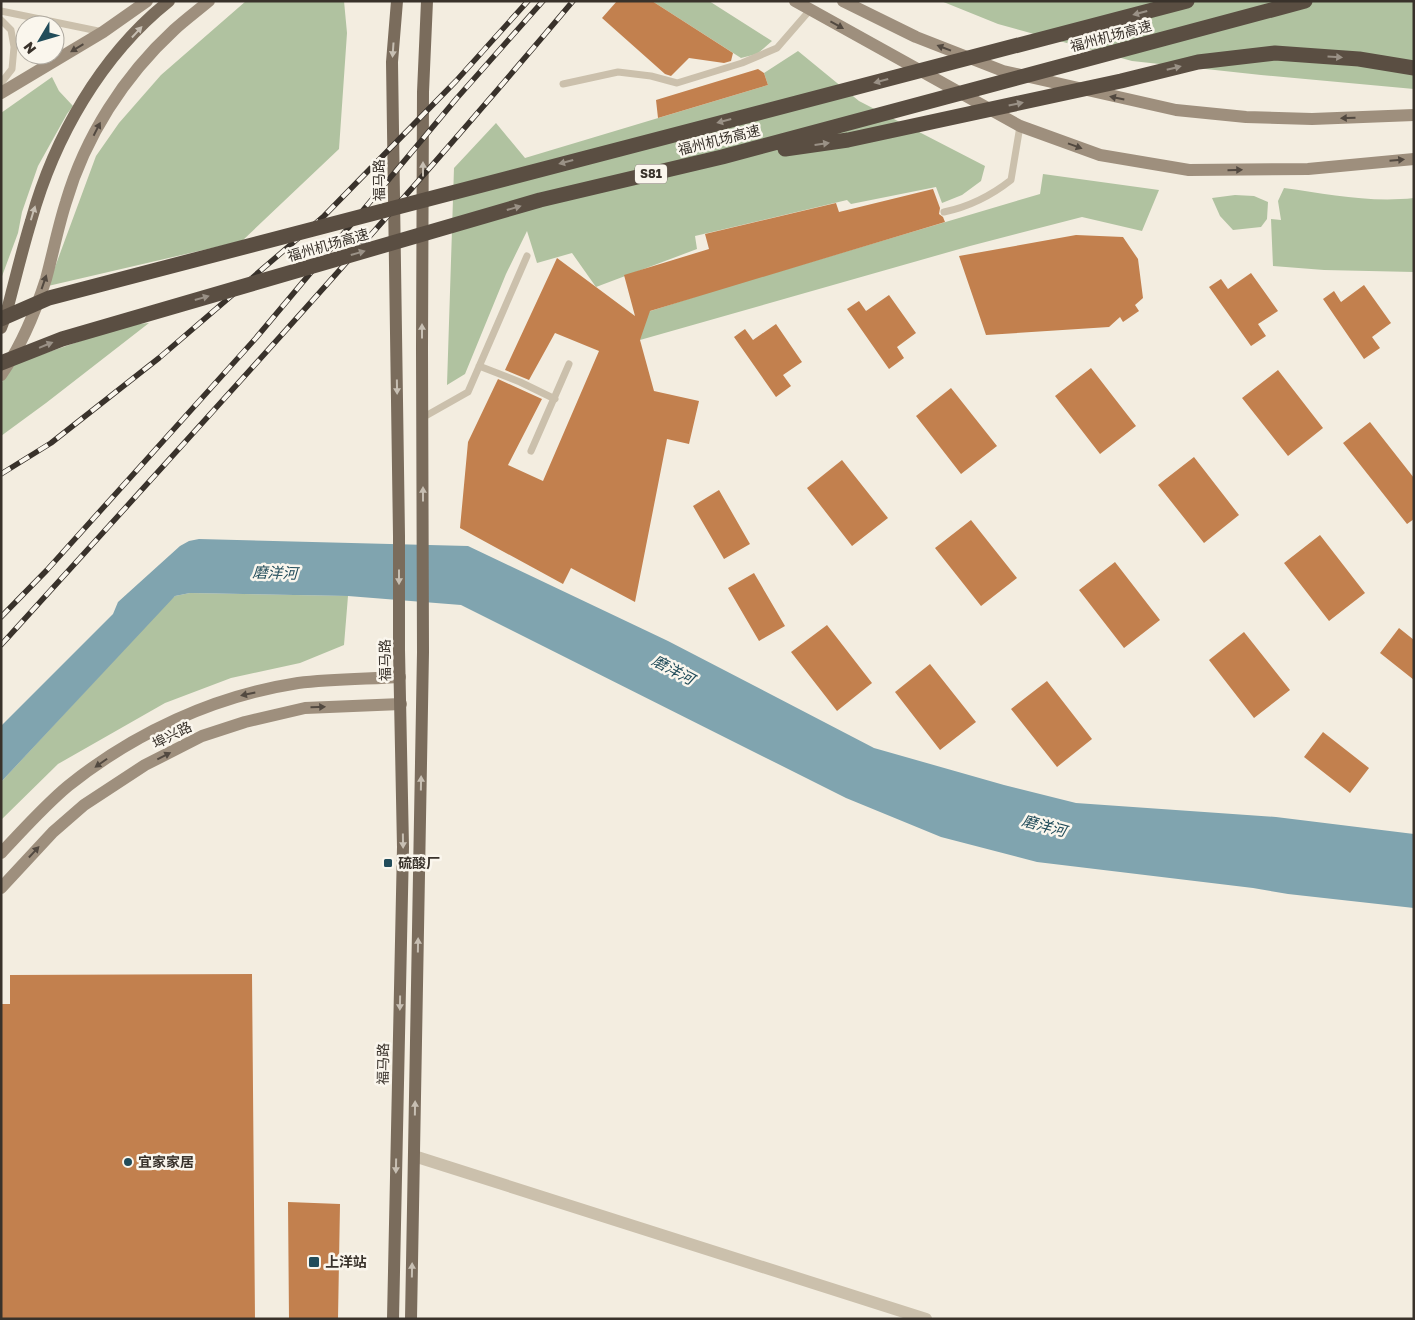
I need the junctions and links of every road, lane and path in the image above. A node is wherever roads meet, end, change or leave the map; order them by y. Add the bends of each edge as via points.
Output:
1 (146, 1) edge
2 (169, 1) edge
3 (209, 1) edge
4 (427, 1) edge
5 (794, 1) edge
6 (843, 1) edge
7 (1187, 1) edge
8 (1305, 1) edge
9 (395, 4) edge
10 (1, 10) edge
11 (810, 10) junction
12 (1, 20) edge
13 (103, 32) junction
14 (1414, 68) edge
15 (1, 83) edge
16 (563, 84) dead end
17 (1, 92) edge
18 (1414, 115) edge
19 (1020, 126) junction
20 (722, 157) junction
21 (1414, 159) edge
22 (944, 212) dead end
23 (527, 256) dead end
24 (1, 319) edge
25 (1, 328) edge
26 (1, 363) edge
27 (569, 364) dead end
28 (479, 366) junction
29 (1, 375) edge
30 (555, 399) junction
31 (422, 418) junction
32 (531, 452) dead end
33 (400, 677) junction
34 (401, 704) junction
35 (1, 853) edge
36 (1, 888) edge
37 (414, 1156) junction
38 (393, 1319) edge
39 (411, 1319) edge
40 (926, 1319) edge

1 - 13 main road
25 -> 2 main road via 39,194 59,144 117,53
29 -> 3 main road via 26,327 45,280 66,200 105,113 138,69 174,30
31 -> 4 main road via 423,92
5 - 11 main road
18 -> 6 main road via 1312,119 1176,110 1003,71 916,37
7 -> 24 highway, 福州机场高速 / S81, bridge via 58,295
8 - 20 highway, 福州机场高速 / S81, bridge
9 -> 33 main road, 福马路 via 392,62
10 - 13 lane
11 - 16 lane via 778,48 677,83 618,72
11 -> 19 main road
12 - 15 lane via 11,30 14,48 12,69
13 -> 17 main road
20 -> 14 highway, bridge via 848,140 1198,62 1275,53 1359,59
19 -> 21 main road via 1100,155 1189,170 1308,169
19 - 22 lane via 1011,180 997,192
26 -> 20 highway, 福州机场高速 / S81, bridge via 62,338 540,200
23 - 28 lane
27 - 30 lane
28 - 30 lane
28 - 31 lane via 468,392
30 - 32 lane
37 -> 31 main road via 423,614
33 - 34 main road, 福马路
33 -> 35 main road, 埠兴路 via 298,683 233,697 195,711 132,742 75,781
36 -> 34 main road, 埠兴路 via 53,832 84,805 145,765 202,736 305,708
34 -> 38 main road, 福马路 via 403,846
39 -> 37 main road
37 - 40 street

